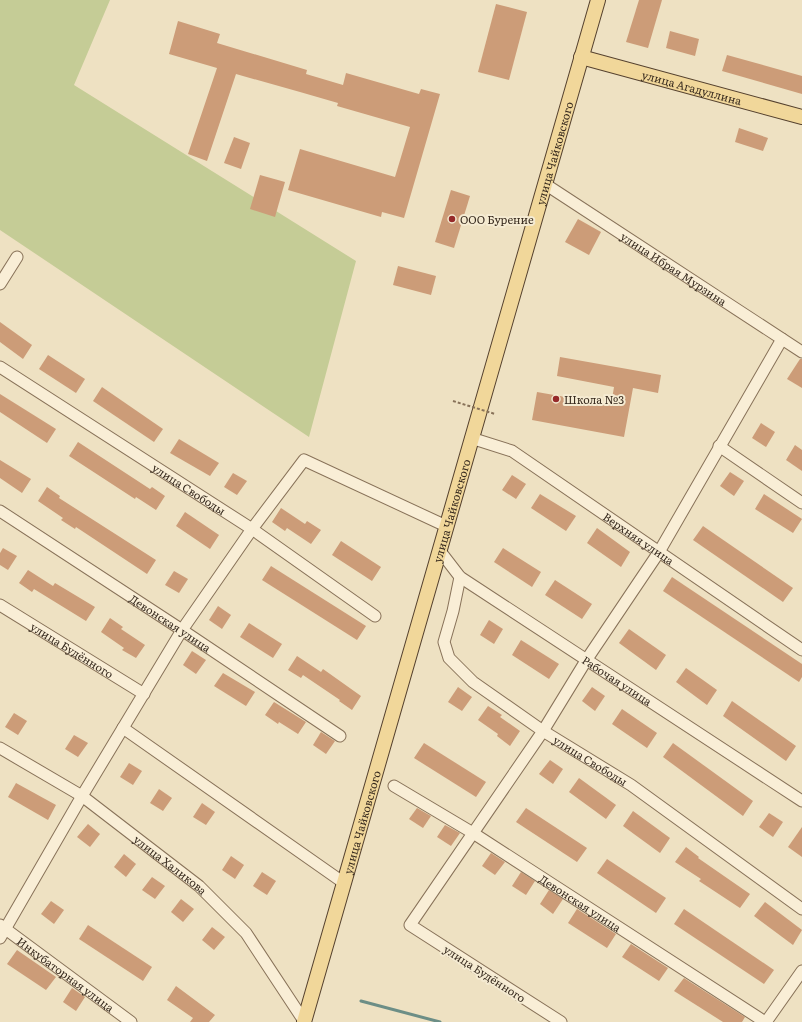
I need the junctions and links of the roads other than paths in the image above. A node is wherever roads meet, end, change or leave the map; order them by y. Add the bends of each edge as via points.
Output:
1 (598, 0) edge
2 (581, 57) junction
3 (802, 117) edge
4 (545, 184) junction
5 (17, 257) dead end
6 (0, 284) edge
7 (782, 339) junction
8 (802, 352) edge
9 (0, 367) edge
10 (471, 438) junction
11 (719, 446) junction
12 (802, 503) edge
13 (0, 511) edge
14 (446, 526) junction
15 (252, 529) junction
16 (440, 552) junction
17 (659, 552) junction
18 (460, 577) junction
19 (0, 605) edge
20 (374, 616) dead end
21 (182, 630) junction
22 (802, 650) edge
23 (587, 659) junction
24 (144, 694) junction
25 (123, 728) junction
26 (543, 731) junction
27 (340, 736) dead end
28 (0, 748) edge
29 (394, 786) dead end
30 (82, 796) junction
31 (802, 802) edge
32 (473, 833) junction
33 (344, 883) junction
34 (802, 909) edge
35 (2, 931) edge
36 (802, 971) edge
37 (131, 1022) edge
38 (304, 1022) edge
39 (561, 1022) edge
40 (765, 1022) edge

1 - 2 main road, улица Чайковского
2 - 3 main road, улица Агадуллина
2 - 4 main road, улица Чайковского
4 - 7 street, улица Ибрая Мурзина
4 - 10 main road, улица Чайковского
5 - 6 street
7 - 8 street, улица Ибрая Мурзина
7 - 11 street
9 - 15 street, улица Свободы
10 - 14 main road, улица Чайковского
10 - 17 street, Верхняя улица via 512,451
11 - 12 street
11 - 17 street
13 - 21 street, Девонская улица
14 - 15 street via 304,460
14 - 16 main road, улица Чайковского
15 - 20 street, улица Свободы
15 - 21 street
16 - 18 street, Рабочая улица
16 - 33 main road, улица Чайковского
17 - 22 street, Верхняя улица
17 - 23 street
18 - 23 street, Рабочая улица
18 - 26 street, улица Свободы via 444,642 449,658 473,682
19 - 24 street, улица Будённого
21 - 24 street
21 - 27 street, Девонская улица
23 - 26 street
23 - 31 street, Рабочая улица
24 - 25 street
25 - 30 street
25 - 33 street
26 - 32 street
26 - 34 street, улица Свободы via 631,785
28 - 30 street, улица Халикова
29 - 32 street, Девонская улица
30 - 35 street
30 - 38 street, улица Халикова via 199,886 241,928
32 - 39 street, улица Будённого via 410,925
32 - 40 street, Девонская улица
33 - 38 main road, улица Чайковского
35 - 37 street, Инкубаторная улица
36 - 40 street

